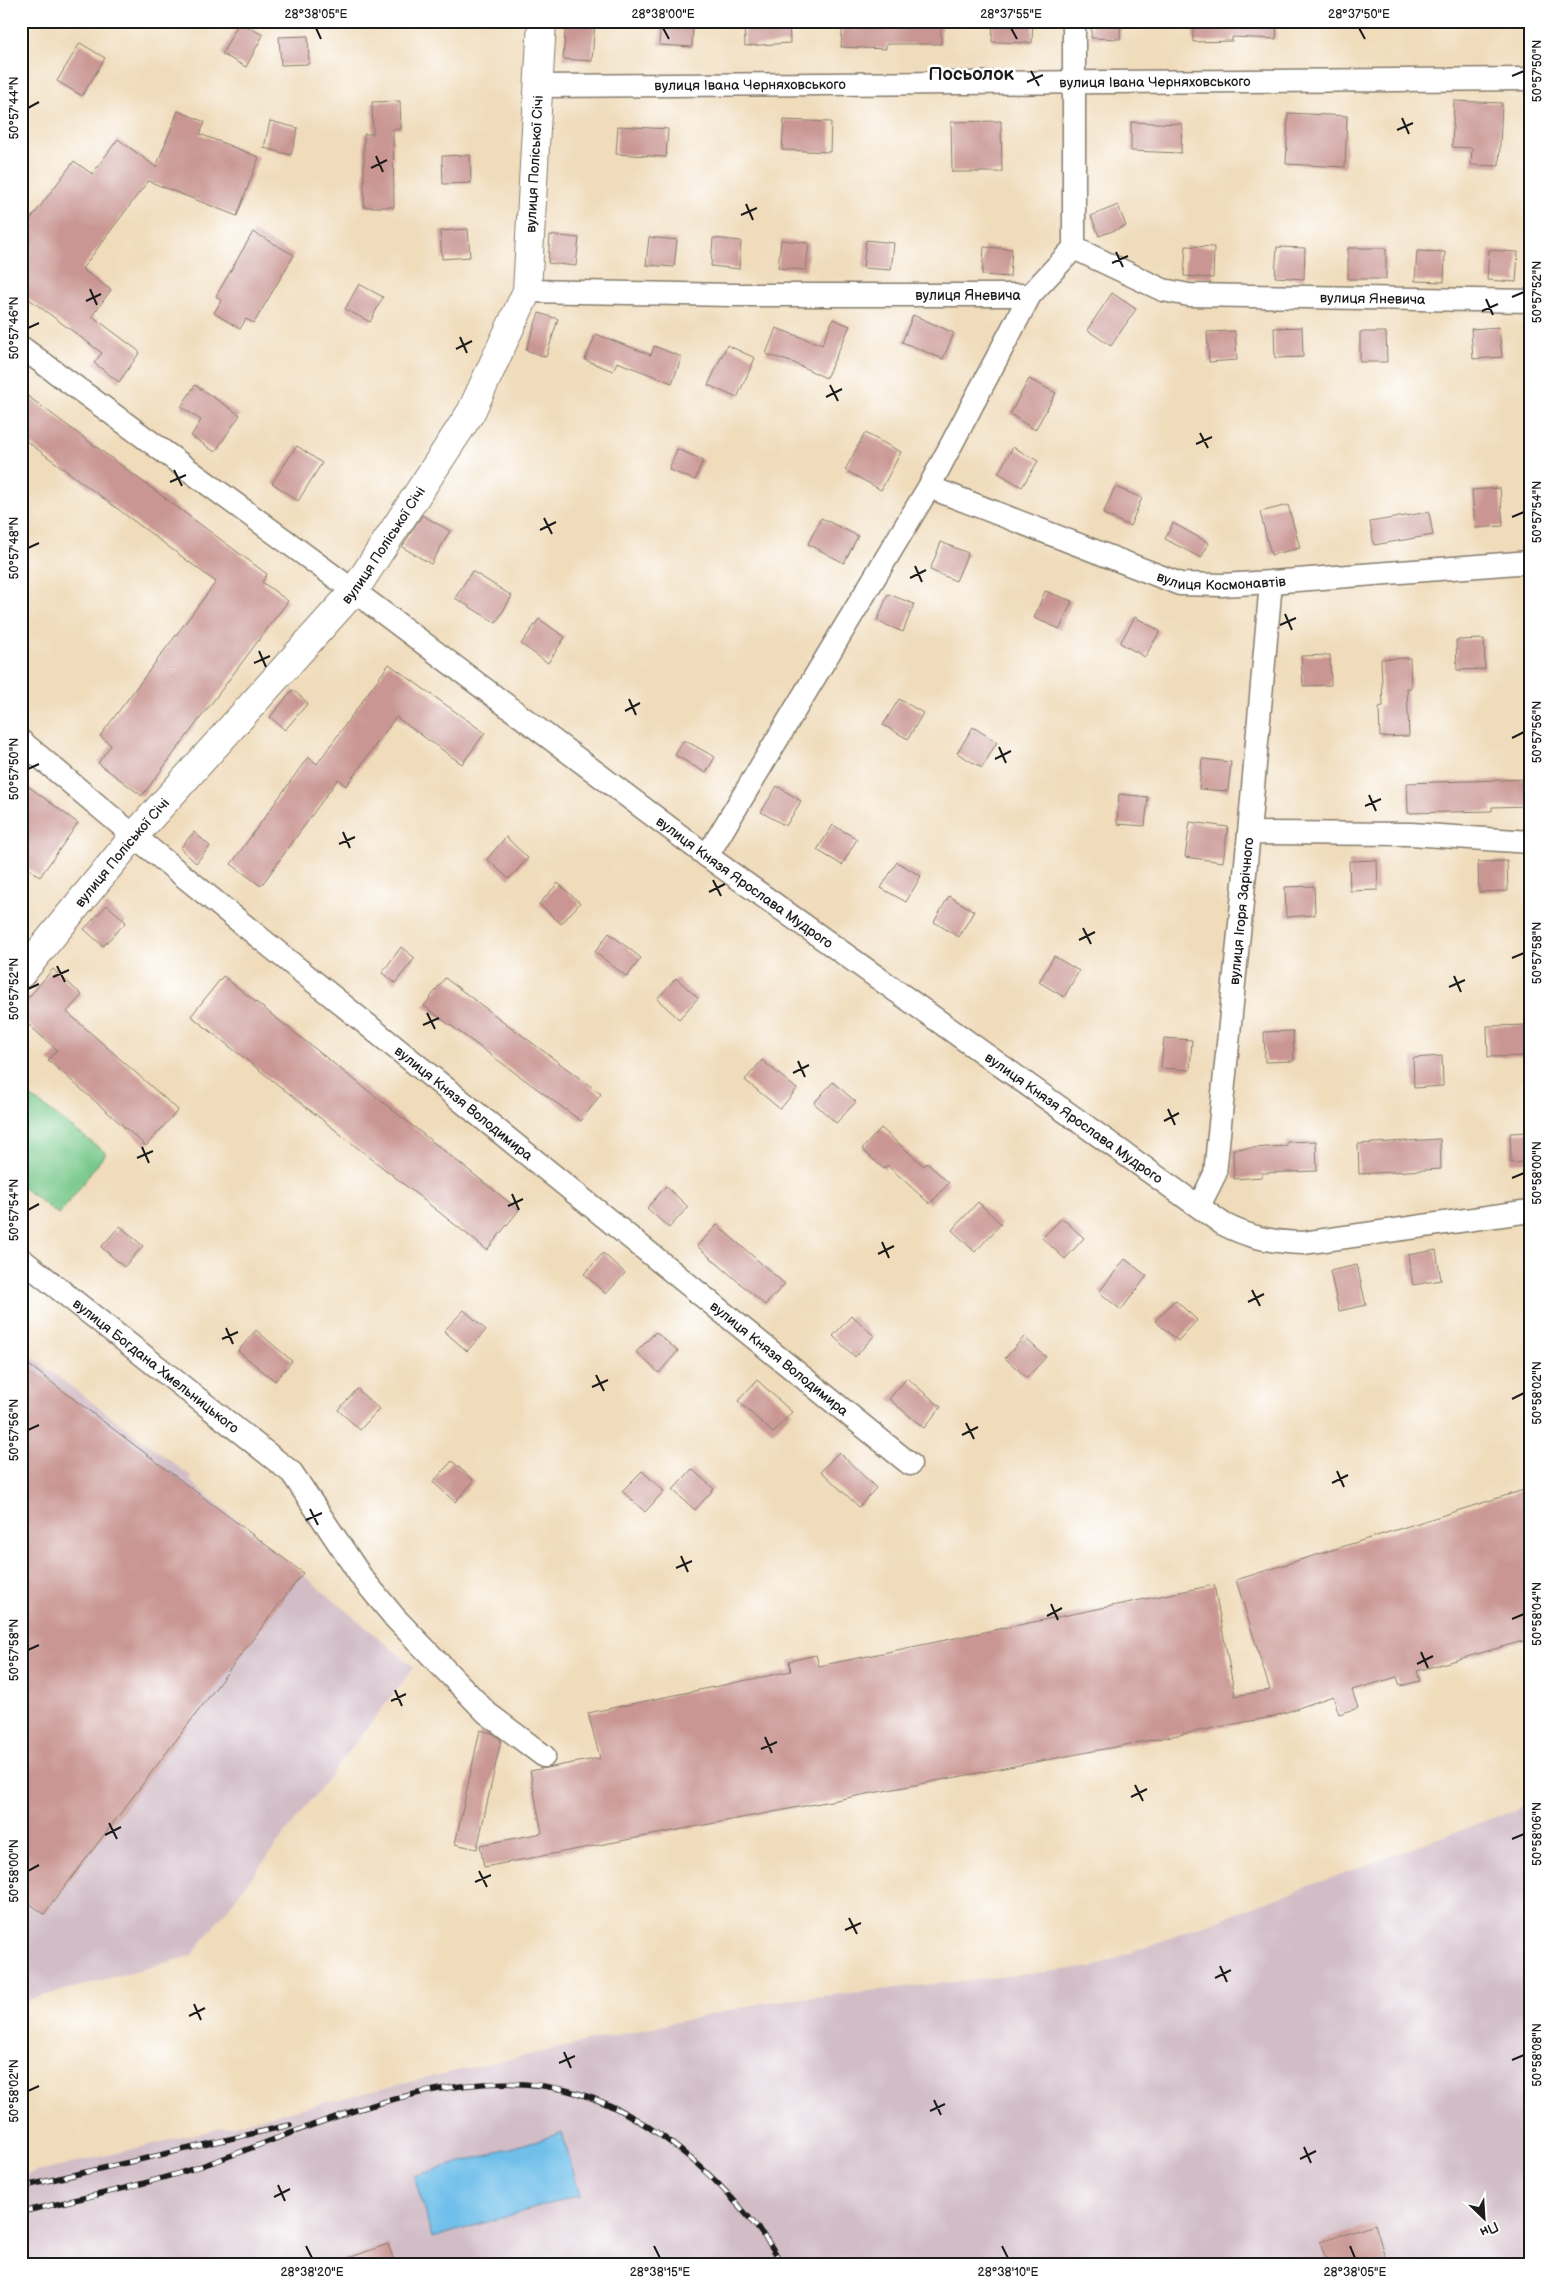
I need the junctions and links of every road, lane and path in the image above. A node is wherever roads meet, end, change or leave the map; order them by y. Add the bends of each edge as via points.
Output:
1 (542, 21) edge
2 (1074, 21) edge
3 (1530, 78) edge
4 (1074, 83) junction
5 (540, 86) junction
6 (1074, 248) junction
7 (527, 291) junction
8 (1030, 295) junction
9 (1530, 301) edge
10 (21, 347) edge
11 (929, 486) junction
12 (1530, 562) edge
13 (1271, 582) junction
14 (354, 591) junction
15 (21, 741) edge
16 (1249, 833) junction
17 (134, 836) junction
18 (1530, 842) edge
19 (707, 856) junction
20 (21, 974) edge
21 (1199, 1206) junction
22 (1530, 1211) edge
23 (21, 1259) edge
24 (910, 1464) dead end
25 (544, 1756) dead end

1 - 5 street, вулиця Поліської Січі
2 - 4 street
3 - 4 street, вулиця Івана Черняховського
4 - 5 street, вулиця Івана Черняховського
4 - 6 street
5 - 7 street, вулиця Поліської Січі
6 - 8 street, вулиця Яневича
6 - 9 street, вулиця Яневича via 1163,290 1189,295
7 - 8 street, вулиця Яневича
7 - 14 street, вулиця Поліської Січі via 471,412
8 - 11 street
10 - 14 street, вулиця Князя Ярослава Мудрого
11 - 13 street, вулиця Космонавтів via 1180,584
11 - 19 street
12 - 13 street, вулиця Космонавтів
13 - 16 street
14 - 17 street, вулиця Поліської Січі
14 - 19 street, вулиця Князя Ярослава Мудрого
15 - 17 street, вулиця Князя Володимира
16 - 18 street, вулиця Ігоря Зарічного via 1411,834
16 - 21 street, вулиця Ігоря Зарічного via 1214,1174
17 - 20 street, вулиця Поліської Січі
17 - 24 street, вулиця Князя Володимира
19 - 21 street, вулиця Князя Ярослава Мудрого
21 - 22 street, вулиця Князя Ярослава Мудрого via 1245,1235 1270,1242 1303,1243
23 - 25 street, вулиця Богдана Хмельницького via 292,1474 356,1570 396,1619 487,1713

